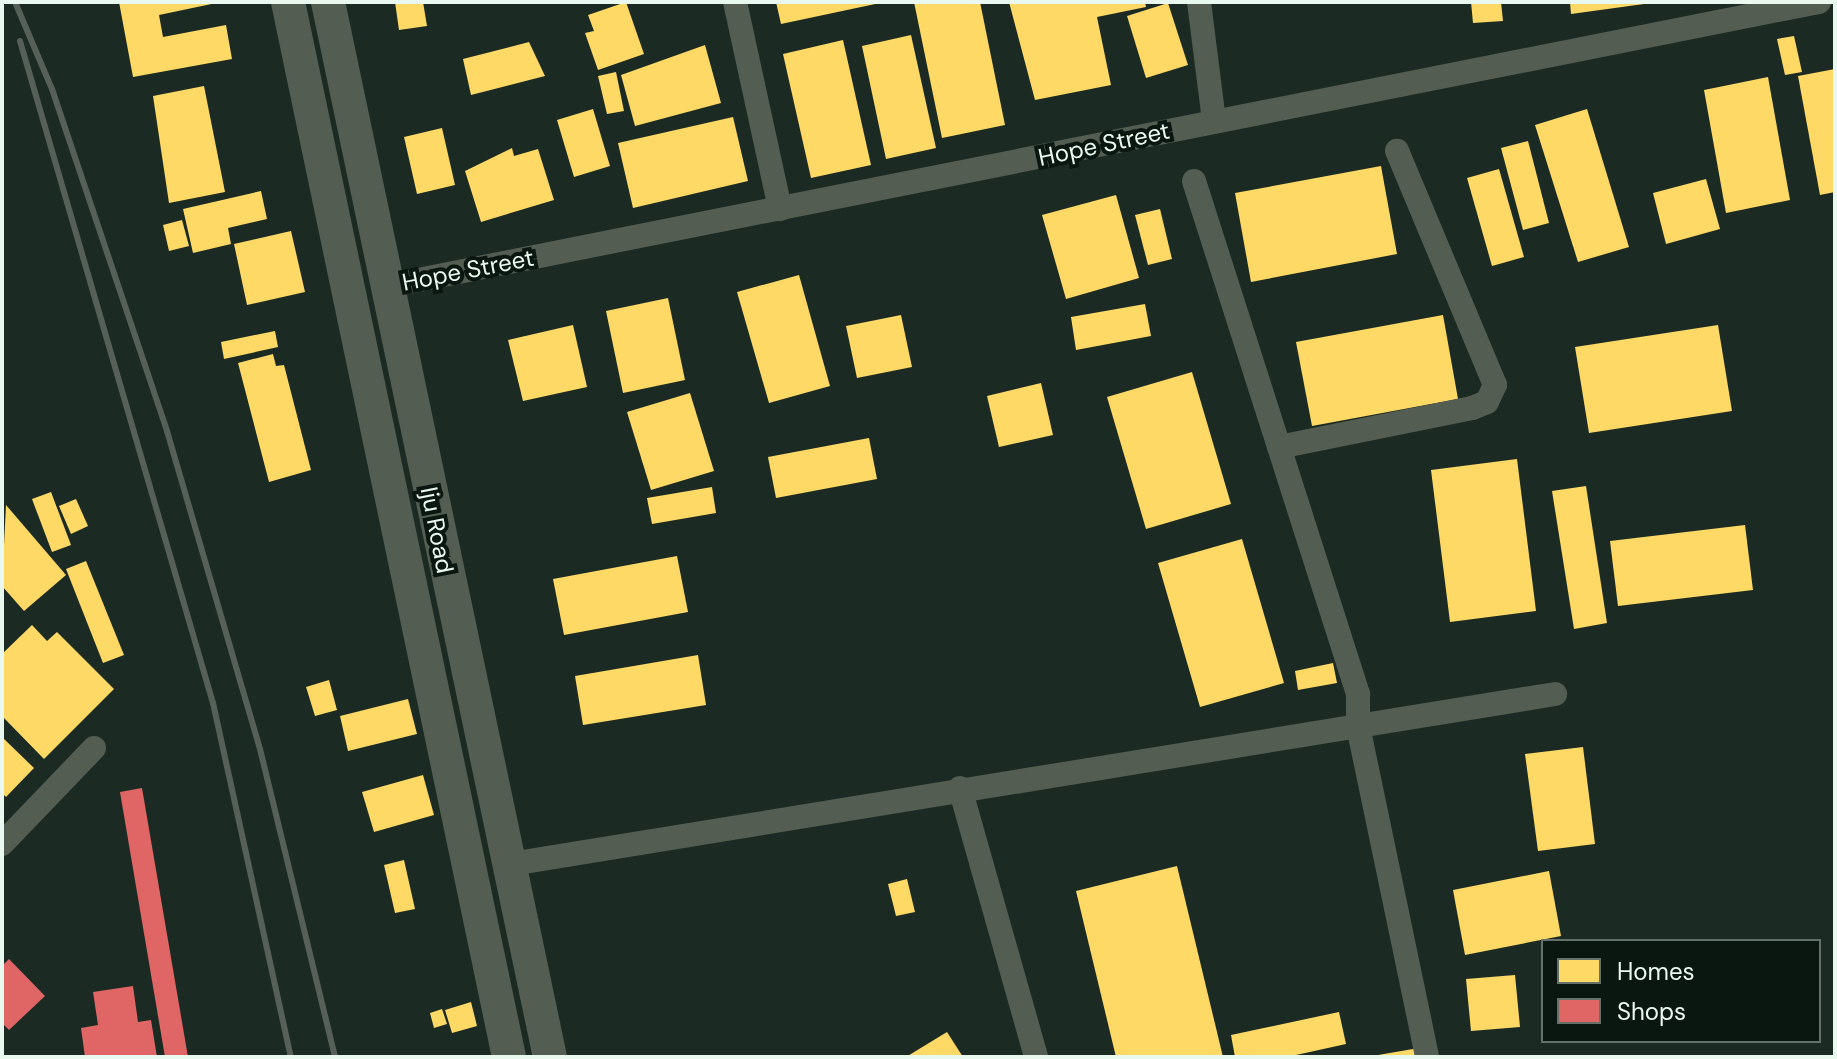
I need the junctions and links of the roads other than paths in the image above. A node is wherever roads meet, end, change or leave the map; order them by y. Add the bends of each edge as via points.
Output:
1 (288, 2) edge
2 (328, 2) edge
3 (735, 2) edge
4 (1199, 2) edge
5 (1819, 2) edge
6 (1214, 121) junction
7 (1397, 151) dead end
8 (1194, 181) dead end
9 (780, 209) junction
10 (388, 286) junction
11 (1279, 447) junction
12 (1555, 694) dead end
13 (1358, 726) junction
14 (94, 748) dead end
15 (960, 788) junction
16 (2, 844) edge
17 (505, 865) junction
18 (509, 1057) edge
19 (550, 1057) edge
20 (1036, 1057) edge
21 (1427, 1057) edge

1 - 18 main road, Iju Road
2 - 10 main road, Iju Road
3 - 9 street
4 - 6 street
5 - 6 street, Hope Street
6 - 9 street, Hope Street
7 - 11 street via 1495,385 1487,402 1472,408
8 - 11 street
9 - 10 street, Hope Street
10 - 17 main road, Iju Road
11 - 13 street via 1358,694
12 - 13 street
13 - 15 street
13 - 21 street
14 - 16 street
15 - 17 street
15 - 20 street
17 - 19 main road, Iju Road

